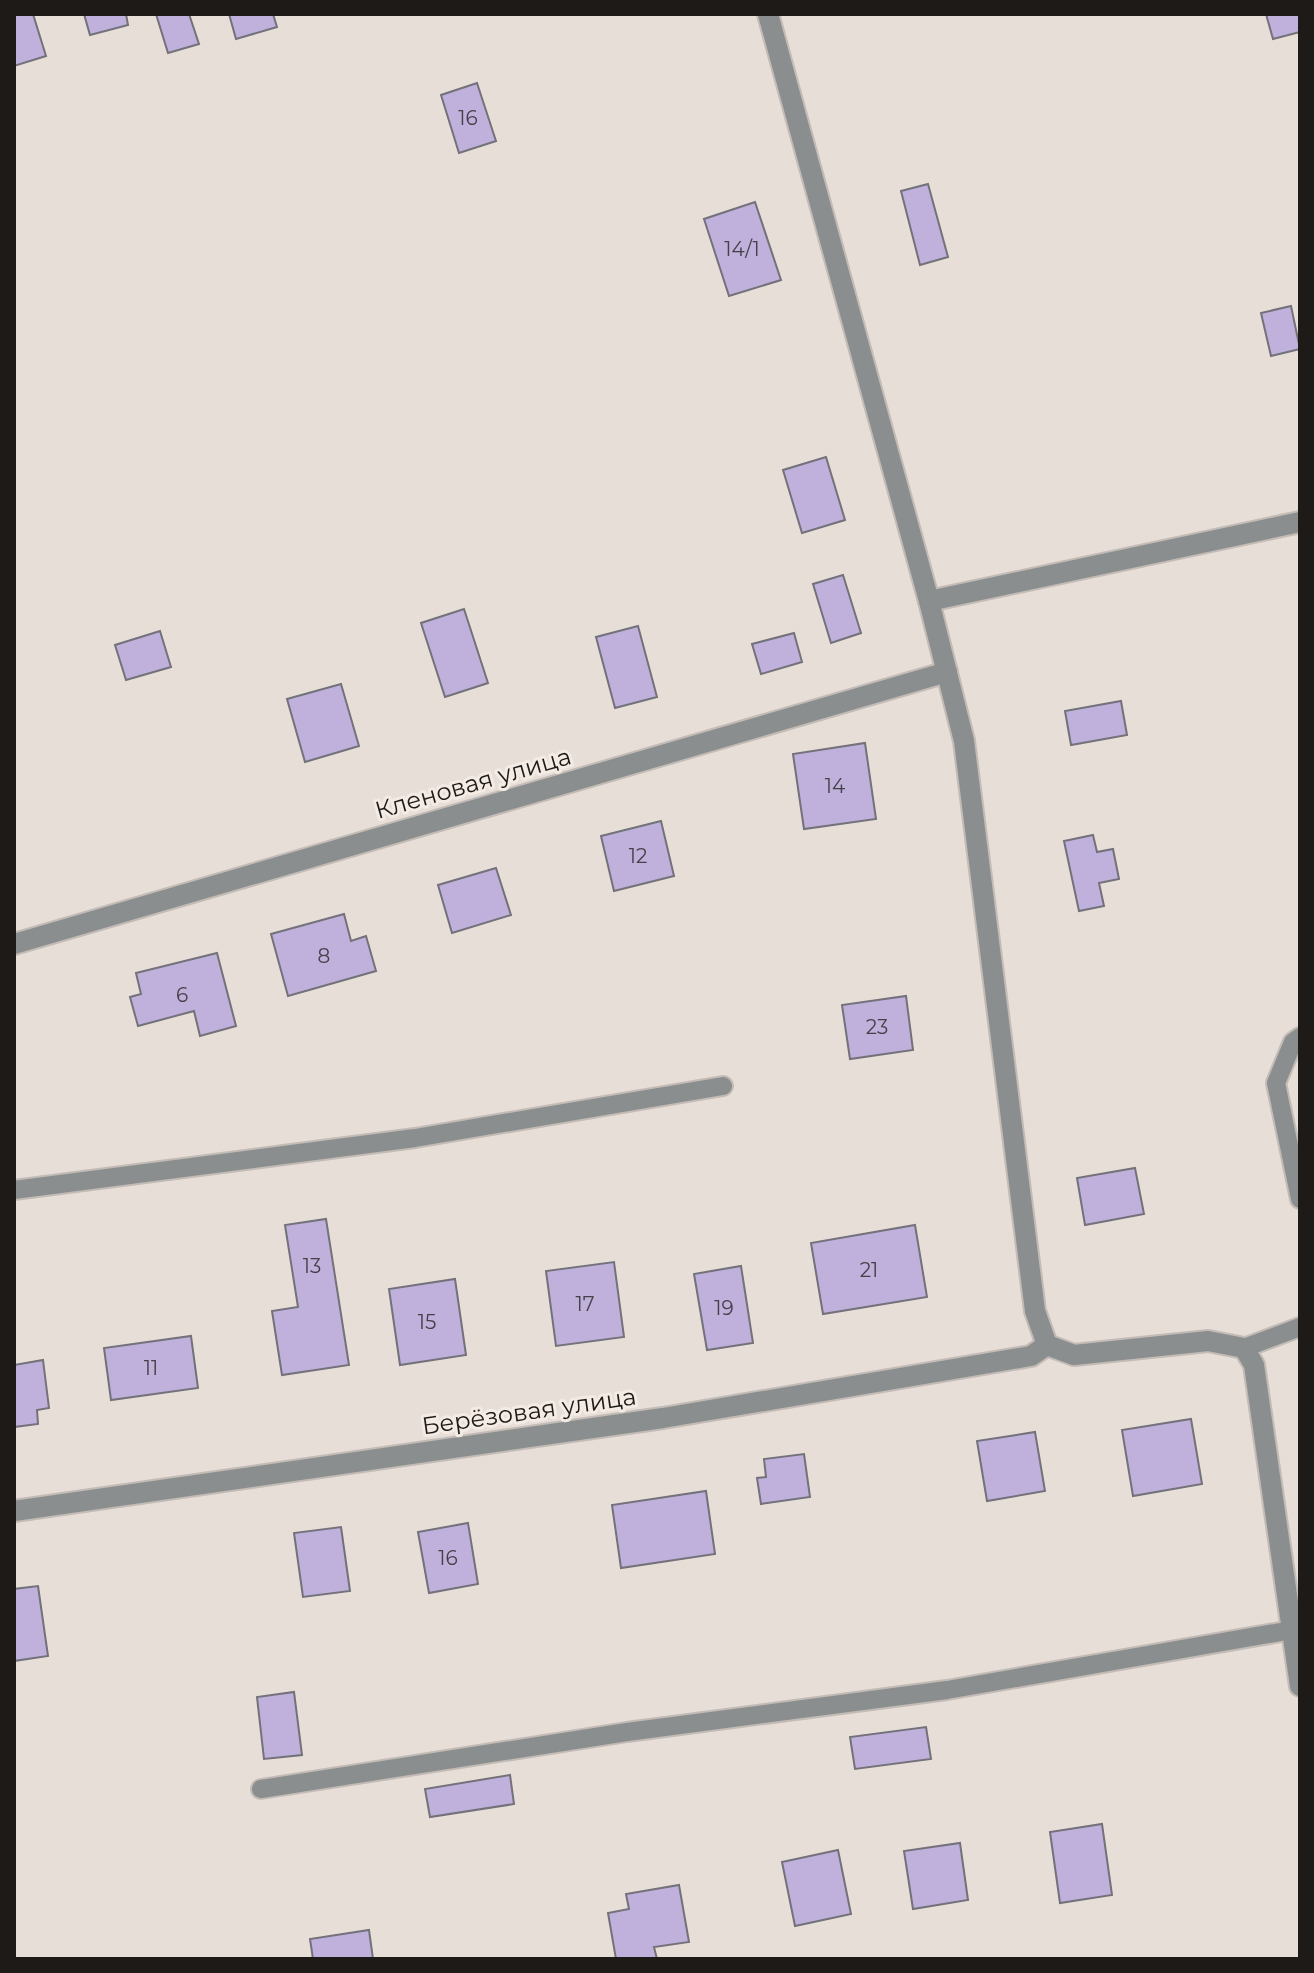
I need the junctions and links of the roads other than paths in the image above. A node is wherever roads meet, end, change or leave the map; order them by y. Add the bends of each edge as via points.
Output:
1 (768, 14) edge
2 (1300, 522) edge
3 (929, 601) junction
4 (947, 672) junction
5 (14, 944) edge
6 (1300, 1037) edge
7 (723, 1086) dead end
8 (14, 1190) edge
9 (1300, 1199) edge
10 (1299, 1323) edge
11 (1047, 1345) junction
12 (1244, 1348) junction
13 (14, 1511) edge
14 (1292, 1630) junction
15 (1300, 1686) edge
16 (261, 1789) dead end

1 - 3 street
2 - 3 street
3 - 4 street
4 - 5 street, Кленовая улица
4 - 11 street via 964,741 1035,1311
6 - 9 lane via 1276,1083
7 - 8 lane via 415,1138
10 - 12 lane
11 - 12 street via 1074,1355 1208,1341
11 - 13 street, Берёзовая улица via 1031,1356 663,1418
12 - 14 street via 1254,1365
14 - 15 street
14 - 16 lane via 947,1690 627,1732

